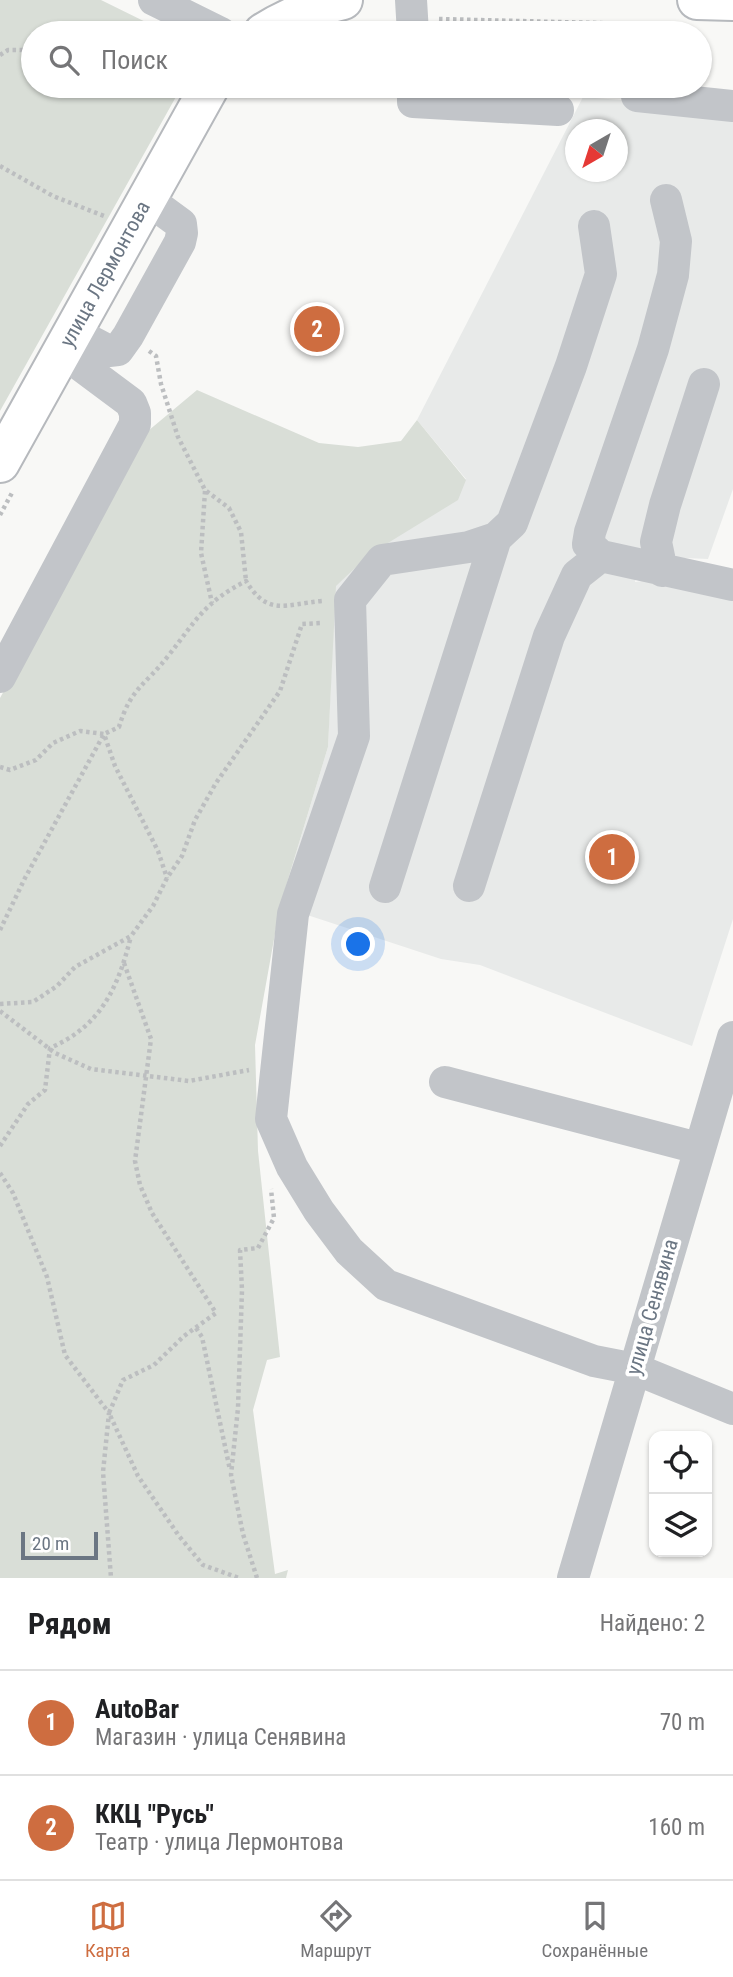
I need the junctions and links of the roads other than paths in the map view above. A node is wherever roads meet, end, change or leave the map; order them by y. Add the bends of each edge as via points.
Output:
1 (154, 0) edge
2 (343, 0) edge
3 (733, 1) edge
4 (688, 12) edge
5 (217, 20) edge
6 (282, 21) edge
7 (203, 98) edge
8 (413, 98) edge
9 (656, 98) edge
10 (733, 106) edge
11 (558, 110) dead end
12 (666, 200) dead end
13 (139, 214) junction
14 (594, 226) dead end
15 (68, 340) junction
16 (704, 384) dead end
17 (0, 463) edge
18 (496, 538) junction
19 (601, 556) junction
20 (662, 571) junction
21 (733, 585) edge
22 (0, 677) edge
23 (470, 886) dead end
24 (385, 887) dead end
25 (733, 1037) edge
26 (445, 1082) dead end
27 (713, 1133) edge
28 (635, 1369) junction
29 (733, 1409) edge
30 (573, 1578) edge

1 - 5 street
2 - 6 main road
3 - 4 main road
7 - 13 main road, улица Лермонтова
8 - 11 street via 413,102
9 - 10 street
12 - 19 street via 677,241 673,275 653,349 590,532 588,544
13 - 15 main road, улица Лермонтова
13 - 15 street via 181,224 183,233 128,336 118,350 109,351
14 - 18 street via 601,274 512,523
15 - 17 main road, улица Лермонтова
15 - 22 street via 80,365 131,403 135,424
16 - 20 street via 656,542
18 - 24 street
18 - 28 street via 469,547 382,560 350,611 354,736 293,914 271,1119 319,1211 349,1251 386,1285 594,1361
19 - 20 street
19 - 23 street via 577,575 550,636
20 - 21 street
25 - 27 street, улица Сенявина
26 - 27 street
27 - 28 street, улица Сенявина
28 - 29 street
28 - 30 street, улица Сенявина

